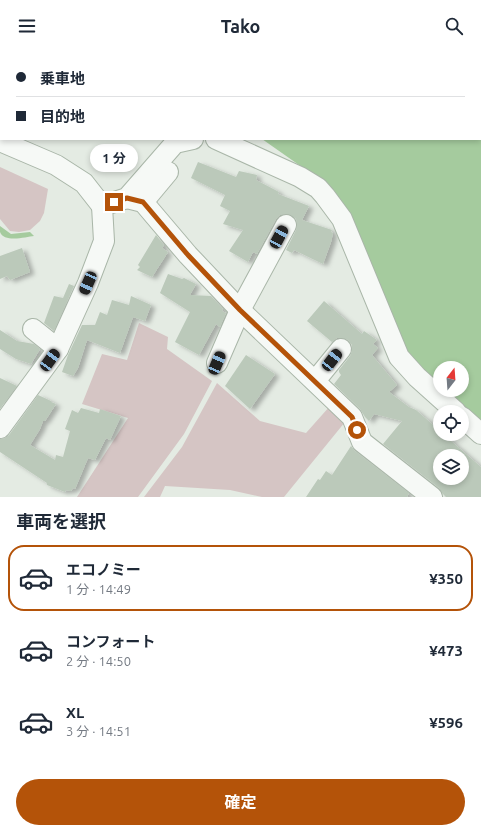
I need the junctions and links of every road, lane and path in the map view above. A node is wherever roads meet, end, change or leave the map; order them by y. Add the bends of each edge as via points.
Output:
1 (188, 140) edge
2 (218, 140) edge
3 (0, 141) edge
4 (168, 172) dead end
5 (135, 200) junction
6 (102, 206) junction
7 (286, 225) dead end
8 (240, 310) junction
9 (33, 329) dead end
10 (58, 348) junction
11 (340, 349) dead end
12 (217, 363) dead end
13 (315, 381) junction
14 (448, 405) edge
15 (469, 423) edge
16 (0, 428) edge
17 (481, 434) edge
18 (432, 497) edge

1 - 5 street via 175,143
2 - 14 street via 300,177 318,188 325,196 342,219 399,357
3 - 6 street via 56,165 84,182
4 - 5 street
5 - 6 street
5 - 8 street
6 - 10 street via 104,241
7 - 8 street
8 - 12 street
8 - 13 street
9 - 10 street
10 - 16 street
11 - 13 street
13 - 18 street via 352,417 362,442
15 - 17 street

